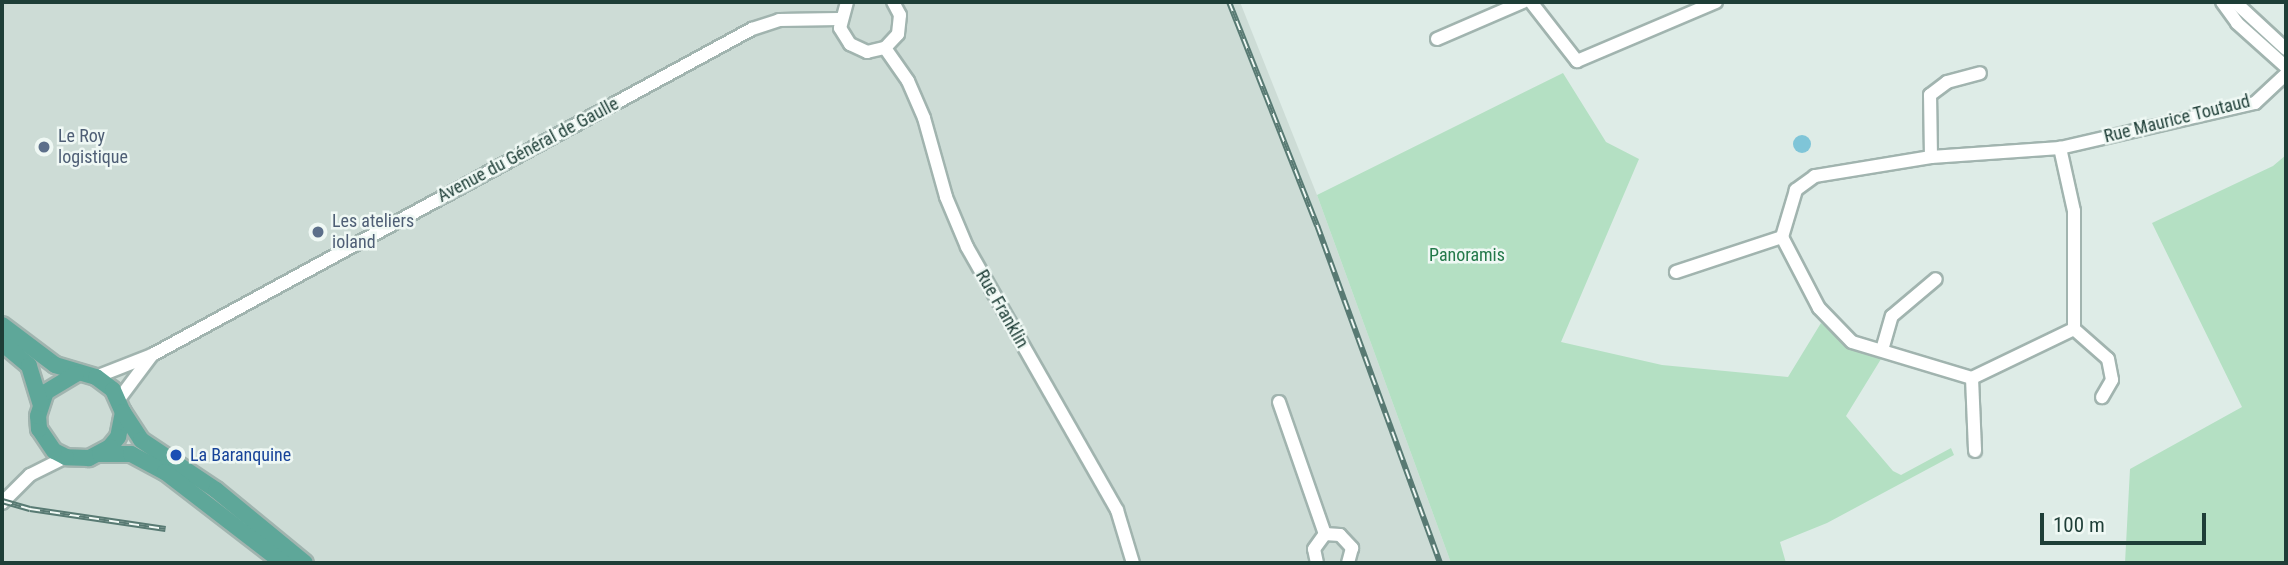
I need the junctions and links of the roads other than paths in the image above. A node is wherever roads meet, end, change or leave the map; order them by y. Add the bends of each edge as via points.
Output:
1 (847, 2) edge
2 (893, 2) edge
3 (1523, 2) edge
4 (1531, 2) edge
5 (2222, 2) edge
6 (2235, 2) edge
7 (1712, 3) edge
8 (839, 19) junction
9 (1437, 39) dead end
10 (885, 48) junction
11 (2286, 49) edge
12 (2286, 67) edge
13 (1980, 73) dead end
14 (2286, 74) edge
15 (2060, 148) junction
16 (1931, 157) junction
17 (1782, 237) junction
18 (1676, 272) dead end
19 (1936, 279) dead end
20 (2, 325) edge
21 (2074, 330) junction
22 (2, 343) edge
23 (1882, 350) junction
24 (152, 355) junction
25 (76, 374) junction
26 (96, 377) junction
27 (1972, 378) junction
28 (2102, 397) dead end
29 (1279, 402) dead end
30 (40, 403) junction
31 (121, 406) junction
32 (1975, 451) dead end
33 (100, 454) junction
34 (66, 457) junction
35 (2, 503) edge
36 (1325, 534) junction
37 (283, 563) edge
38 (305, 563) edge
39 (1133, 563) edge
40 (1312, 563) edge
41 (1348, 563) edge

1 - 8 street
2 - 10 street via 900,25
3 - 9 street
4 - 7 street via 1577,61
5 - 12 street via 2237,23
6 - 11 street
8 - 10 street via 844,37 858,49
8 - 24 street, Avenue du Général de Gaulle via 779,20 741,34
10 - 39 street, Rue Franklin via 908,81 925,118 946,197 967,247 1117,510
13 - 16 street via 1947,82 1930,95
14 - 15 street, Rue Maurice Toutaud via 2255,103
15 - 16 street, Rue Maurice Toutaud
15 - 21 street via 2074,211
16 - 17 street, Rue Maurice Toutaud via 1815,176 1796,190
17 - 18 street
17 - 23 street via 1819,308 1852,342
19 - 23 street via 1892,316
20 - 25 main road via 55,365
21 - 27 street
21 - 28 street via 2108,359 2112,380
22 - 30 main road via 29,366
23 - 27 street
24 - 26 street, Avenue du Général de Gaulle
24 - 31 street, Avenue du Général de Gaulle
25 - 26 main road
25 - 30 main road via 54,383
26 - 31 main road
27 - 32 street
29 - 36 street
30 - 34 main road via 39,429 45,441
31 - 33 main road via 118,436
31 - 38 main road via 141,440 216,490
33 - 34 main road
33 - 37 main road via 131,454 164,472
34 - 35 street via 30,475
36 - 40 street via 1314,549
36 - 41 street via 1340,535 1352,548

